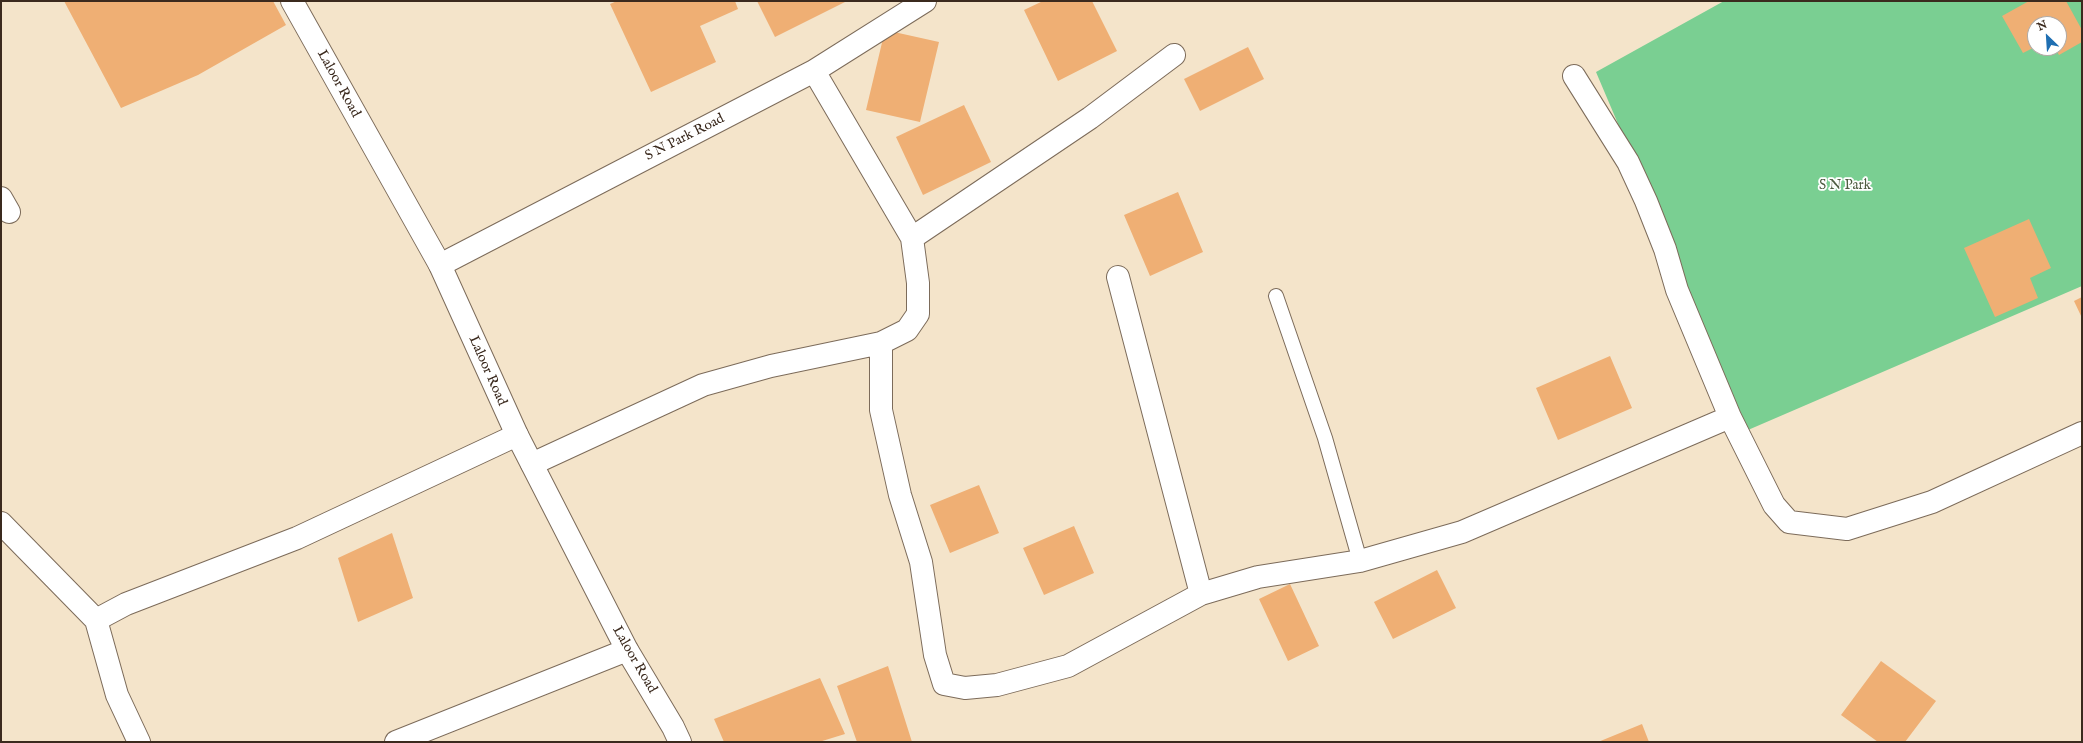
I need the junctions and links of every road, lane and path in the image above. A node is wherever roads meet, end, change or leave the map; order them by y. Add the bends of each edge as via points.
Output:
1 (292, 1) edge
2 (925, 1) edge
3 (1174, 55) dead end
4 (814, 71) junction
5 (1574, 76) dead end
6 (912, 238) junction
7 (440, 265) junction
8 (1118, 277) dead end
9 (1276, 296) dead end
10 (881, 343) junction
11 (1730, 417) junction
12 (2082, 433) edge
13 (517, 435) junction
14 (532, 464) junction
15 (1, 522) edge
16 (1360, 561) junction
17 (1201, 594) junction
18 (96, 620) junction
19 (627, 650) junction
20 (140, 742) edge
21 (396, 742) edge
22 (680, 742) edge

1 - 7 street, Laloor Road
2 - 4 street, S N Park Road
3 - 6 street via 1090,118
4 - 6 street
4 - 7 street, S N Park Road
5 - 11 street via 1628,162 1665,249 1677,290
6 - 10 street via 918,283 918,314 907,330
7 - 13 street, Laloor Road
8 - 17 street
9 - 16 lane via 1325,438
10 - 14 street via 771,366 703,385
10 - 17 street via 881,410 900,495 921,562 935,654 944,684 965,688 997,685 1068,666
11 - 12 street via 1774,504 1789,522 1847,529 1932,502
11 - 16 street via 1462,532
13 - 14 street, Laloor Road
13 - 18 street via 297,538 126,604
14 - 19 street, Laloor Road
15 - 18 street
16 - 17 street via 1258,577
18 - 20 street via 117,695
19 - 21 street
19 - 22 street, Laloor Road

